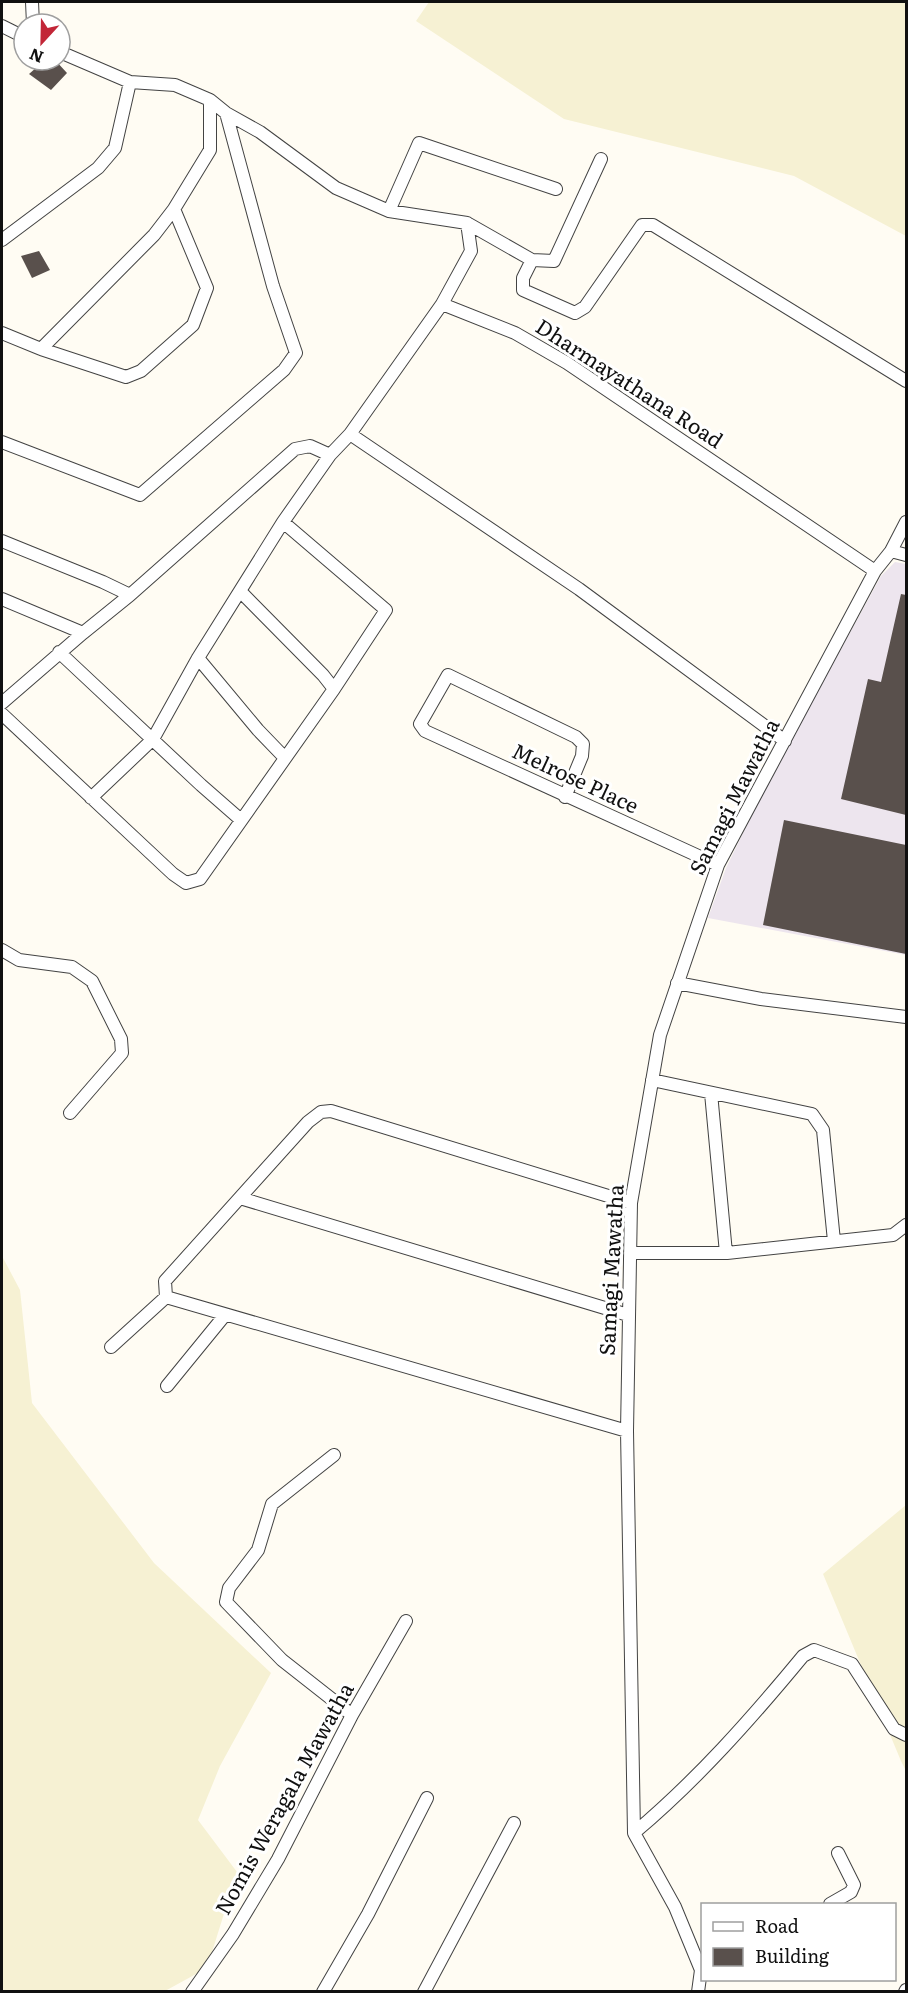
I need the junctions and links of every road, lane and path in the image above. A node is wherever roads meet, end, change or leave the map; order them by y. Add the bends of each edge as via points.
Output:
1 (72, 57) edge
2 (130, 82) junction
3 (210, 100) junction
4 (226, 113) junction
5 (601, 159) dead end
6 (556, 189) dead end
7 (174, 208) junction
8 (389, 211) junction
9 (467, 223) junction
10 (2, 240) edge
11 (532, 260) junction
12 (442, 304) junction
13 (2, 333) edge
14 (41, 349) junction
15 (906, 381) edge
16 (350, 434) junction
17 (2, 442) edge
18 (330, 455) junction
19 (283, 522) junction
20 (906, 522) edge
21 (2, 541) edge
22 (891, 551) junction
23 (906, 555) edge
24 (875, 572) junction
25 (240, 591) junction
26 (130, 595) junction
27 (2, 599) edge
28 (83, 633) junction
29 (59, 652) junction
30 (198, 658) junction
31 (334, 689) junction
32 (2, 703) edge
33 (2, 714) edge
34 (153, 739) junction
35 (784, 741) junction
36 (285, 758) junction
37 (565, 797) junction
38 (91, 798) junction
39 (241, 820) junction
40 (718, 865) junction
41 (2, 950) edge
42 (677, 984) junction
43 (906, 1017) edge
44 (652, 1080) junction
45 (711, 1093) junction
46 (70, 1113) dead end
47 (240, 1198) junction
48 (631, 1203) junction
49 (906, 1225) edge
50 (834, 1241) junction
51 (630, 1252) junction
52 (726, 1253) junction
53 (166, 1297) junction
54 (225, 1315) junction
55 (627, 1315) junction
56 (111, 1347) dead end
57 (167, 1386) dead end
58 (627, 1431) junction
59 (334, 1455) dead end
60 (406, 1621) dead end
61 (352, 1715) junction
62 (906, 1735) edge
63 (427, 1798) dead end
64 (514, 1823) dead end
65 (634, 1833) junction
66 (838, 1853) dead end
67 (833, 1903) edge
68 (701, 1967) edge
69 (701, 1975) edge
70 (192, 1992) edge
71 (323, 1992) edge
72 (424, 1992) edge
73 (698, 1992) edge

1 - 2 street
2 - 3 street via 175,85
2 - 10 street via 115,148 98,168
3 - 4 street
3 - 7 street via 210,150
4 - 8 street via 260,132 336,188
4 - 17 street via 273,286 296,353 284,370 140,495
5 - 11 street via 554,261
6 - 8 street via 418,144
7 - 14 street via 154,235
7 - 14 street via 207,288 193,325 141,370 126,377
8 - 9 street
9 - 11 street
9 - 12 street via 471,251
11 - 15 street via 523,278 523,290 575,313 585,307 642,225 653,225
12 - 16 street
12 - 24 street, Dharmayathana Road via 515,333 567,363
13 - 14 street
16 - 18 street
16 - 35 street via 579,589
18 - 19 street
18 - 26 street via 310,446 295,449
19 - 25 street
19 - 31 street via 386,610
20 - 22 street, Samagi Mawatha
21 - 26 street
22 - 23 street
22 - 24 street, Samagi Mawatha
24 - 35 street, Samagi Mawatha
25 - 30 street
25 - 31 street
26 - 28 street
27 - 28 street
28 - 29 street
29 - 32 street
29 - 34 street
30 - 34 street
30 - 36 street
31 - 36 street
33 - 38 street
34 - 38 street
34 - 39 street
35 - 40 street, Samagi Mawatha
36 - 39 street
37 - 37 street, Melrose Place via 425,731 420,724 442,681 448,675 584,744
37 - 40 street, Melrose Place
38 - 39 street via 186,883 200,879
40 - 42 street, Samagi Mawatha
41 - 46 street via 19,960 72,967 92,981 121,1039 122,1053
42 - 43 street
42 - 44 street, Samagi Mawatha via 660,1035
44 - 45 street
44 - 48 street, Samagi Mawatha
45 - 50 street via 812,1114 823,1130
45 - 52 street
47 - 48 street via 308,1122 321,1112 331,1111
47 - 53 street via 165,1281
47 - 55 street
48 - 51 street, Samagi Mawatha
49 - 50 street via 893,1235
50 - 52 street
51 - 52 street
51 - 55 street, Samagi Mawatha
53 - 54 street
53 - 56 street
54 - 57 street
54 - 58 street
55 - 58 street, Samagi Mawatha
58 - 65 street, Samagi Mawatha
59 - 61 street via 272,1504 258,1550 229,1588 226,1602 282,1660
60 - 61 street, Nomis Weragala Mawatha
61 - 70 street, Nomis Weragala Mawatha via 279,1859
62 - 65 street via 894,1729 852,1664 814,1650 803,1656 754,1716 670,1802
63 - 71 street
64 - 72 street
65 - 68 street, Samagi Mawatha via 675,1907
66 - 67 street via 854,1885 851,1892
69 - 73 street, Samagi Mawatha

